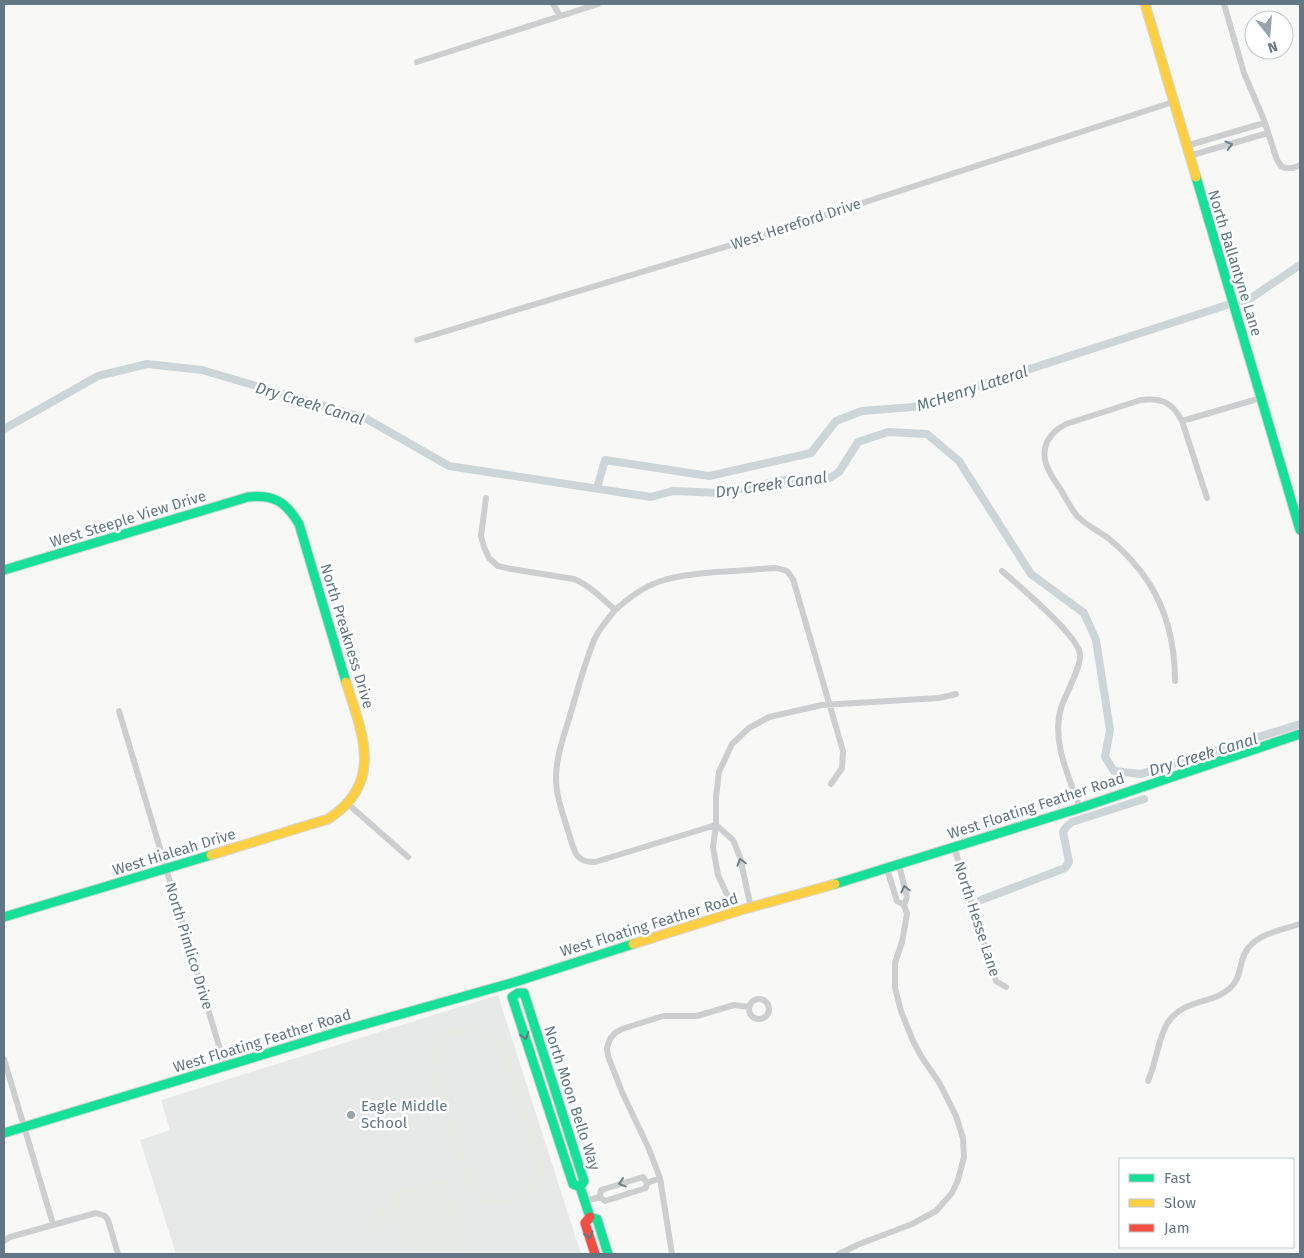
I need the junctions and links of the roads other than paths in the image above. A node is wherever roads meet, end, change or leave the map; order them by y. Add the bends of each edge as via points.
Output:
1 (553, 4) edge
2 (598, 4) edge
3 (1145, 4) edge
4 (1226, 4) edge
5 (560, 16) junction
6 (417, 62) dead end
7 (1173, 102) junction
8 (1264, 123) junction
9 (1268, 133) junction
10 (1186, 146) junction
11 (1189, 156) junction
12 (1300, 166) edge
13 (417, 340) dead end
14 (1261, 398) junction
15 (1182, 422) junction
16 (260, 495) joint
17 (486, 498) dead end
18 (1207, 498) dead end
19 (1297, 505) edge
20 (1300, 530) edge
21 (4, 570) edge
22 (1002, 571) dead end
23 (615, 610) junction
24 (1175, 681) dead end
25 (956, 694) dead end
26 (829, 704) junction
27 (119, 711) dead end
28 (1300, 734) edge
29 (831, 784) dead end
30 (348, 804) junction
31 (1080, 808) junction
32 (716, 825) junction
33 (954, 847) junction
34 (408, 857) dead end
35 (899, 865) junction
36 (166, 868) junction
37 (887, 869) junction
38 (904, 905) junction
39 (751, 908) junction
40 (734, 913) junction
41 (4, 917) edge
42 (1300, 924) edge
43 (515, 982) junction
44 (1006, 987) dead end
45 (749, 1007) dead end
46 (4, 1059) edge
47 (225, 1066) junction
48 (1148, 1082) dead end
49 (24, 1126) junction
50 (4, 1133) edge
51 (660, 1178) junction
52 (647, 1182) junction
53 (600, 1197) junction
54 (585, 1201) junction
55 (590, 1217) junction
56 (54, 1224) junction
57 (4, 1241) edge
58 (118, 1254) edge
59 (595, 1254) edge
60 (608, 1254) edge
61 (672, 1254) edge
62 (839, 1254) edge

1 - 5 street
2 - 5 street
3 - 7 street, North Ballantyne Lane
4 - 8 street via 1244,73
5 - 6 street
7 - 10 street, North Ballantyne Lane
7 - 13 street, West Hereford Drive via 764,235
8 - 9 street
8 - 10 street
11 -> 9 street
9 - 12 street via 1281,166
10 - 11 street, North Ballantyne Lane
11 - 14 street, North Ballantyne Lane
14 - 15 street
14 - 19 street, North Ballantyne Lane
15 - 18 street
15 - 24 street via 1178,413 1164,401 1154,398 1141,400 1058,428 1045,448 1044,460 1077,516 1108,538 1146,578 1167,622 1175,657
16 - 21 street, West Steeple View Drive
16 - 30 street, North Preakness Drive via 284,503 299,524 362,734 365,758 362,776
17 - 23 street via 481,536 489,558 498,566 582,583
19 - 20 street, North Ballantyne Lane
22 - 31 street via 1069,634 1080,654 1061,708 1058,742
23 - 26 street via 645,588 668,579 777,568 787,571 793,579
23 - 32 street via 595,638 558,759 556,780 574,851 581,860 594,862
25 - 26 street via 939,698
26 - 29 street via 843,751 842,768
26 - 32 street via 769,717 749,728 732,744 719,772
27 - 36 street, North Pimlico Drive
28 - 31 street, West Floating Feather Road
30 - 34 street
30 - 36 street, West Hialeah Drive via 328,819
31 - 33 street, West Floating Feather Road
39 -> 32 street via 733,840
32 - 40 street via 713,847 718,874
33 - 35 street, West Floating Feather Road
33 - 44 street, North Hesse Lane via 996,981
35 - 37 street, West Floating Feather Road
38 -> 35 street via 907,897
36 - 41 street, West Hialeah Drive
36 - 47 street, North Pimlico Drive
37 - 38 street via 897,901
37 - 39 street, West Floating Feather Road
38 - 62 street via 902,942 895,963 895,988 900,1011 913,1041 956,1116 963,1138 964,1157 952,1192 936,1211
39 - 40 street, West Floating Feather Road
40 - 43 street, West Floating Feather Road
42 - 48 street via 1255,940 1244,954 1240,973 1229,990 1176,1014 1164,1028
43 - 47 street, West Floating Feather Road
43 - 54 street, North Moon Bello Way via 518,993 512,996 518,1015 573,1184 580,1187
45 - 51 street via 734,1005 697,1016 663,1016 622,1029 610,1039 608,1056
46 - 49 street
47 - 49 street, West Floating Feather Road
49 - 50 street, West Floating Feather Road
49 - 56 street
51 - 52 street
51 - 61 street
52 - 53 street via 646,1188 605,1201
52 -> 53 street via 642,1177 601,1190
53 - 54 street
54 - 55 street
55 -> 59 street via 585,1223
55 - 60 street via 596,1219
56 - 57 street
56 - 58 street via 91,1213 106,1216

